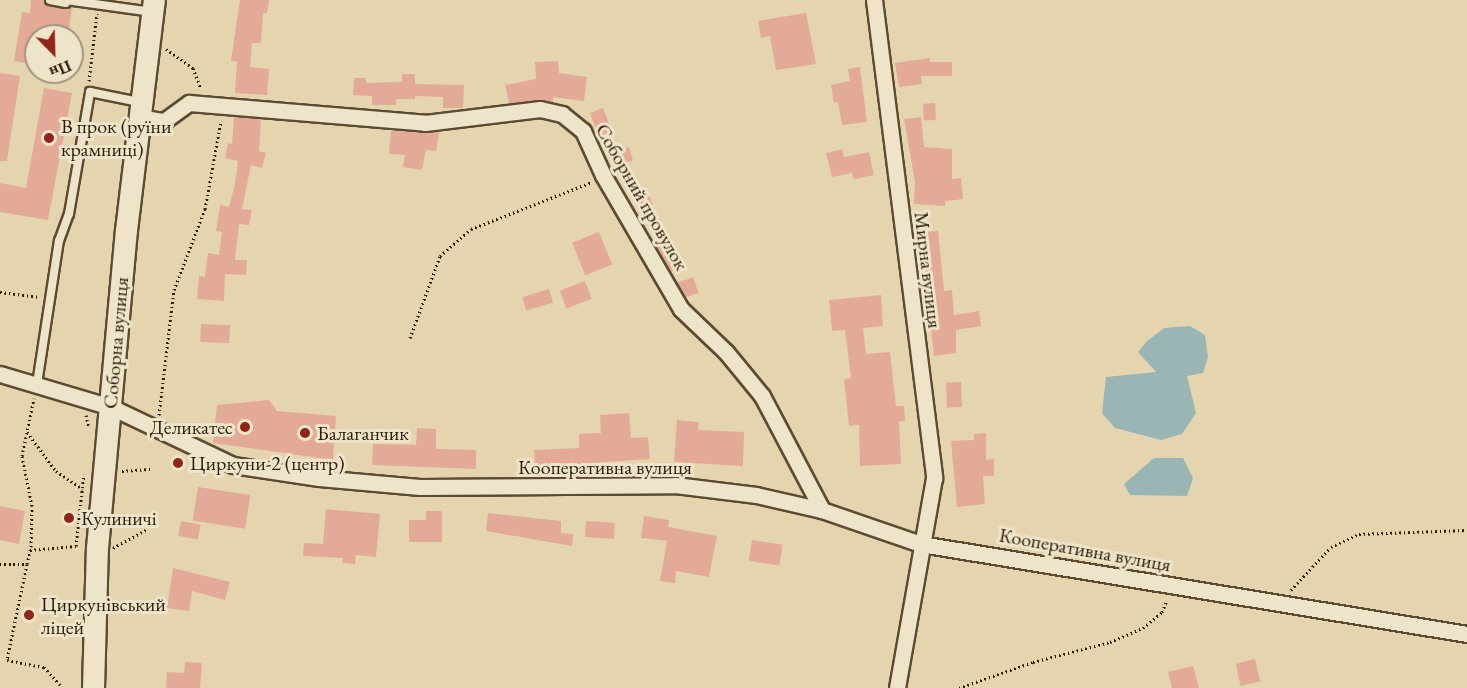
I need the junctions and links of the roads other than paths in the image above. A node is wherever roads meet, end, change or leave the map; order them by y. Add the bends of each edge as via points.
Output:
1 (50, 0) edge
2 (874, 0) edge
3 (66, 1) edge
4 (153, 6) edge
5 (139, 109) junction
6 (0, 374) edge
7 (40, 390) junction
8 (111, 407) junction
9 (822, 510) junction
10 (921, 544) junction
11 (1467, 634) edge
12 (93, 688) edge
13 (897, 688) edge

1 - 3 lane
2 - 10 street, Мирна вулиця via 934,478
3 - 4 lane via 98,7
4 - 5 street, Соборна вулиця
5 - 7 lane via 90,92 49,298
5 - 8 street, Соборна вулиця
5 - 9 street, Соборний провулок via 164,122 189,103 425,123 540,109 562,114 583,131 604,177 681,309 726,352 762,396
6 - 7 street, Кооперативна вулиця
7 - 8 street, Кооперативна вулиця
8 - 9 street, Кооперативна вулиця via 233,465 319,478 420,487 675,485 756,495
8 - 12 street, Соборна вулиця via 95,470
9 - 10 street, Кооперативна вулиця
10 - 11 street, Кооперативна вулиця
10 - 13 street, Мирна вулиця

